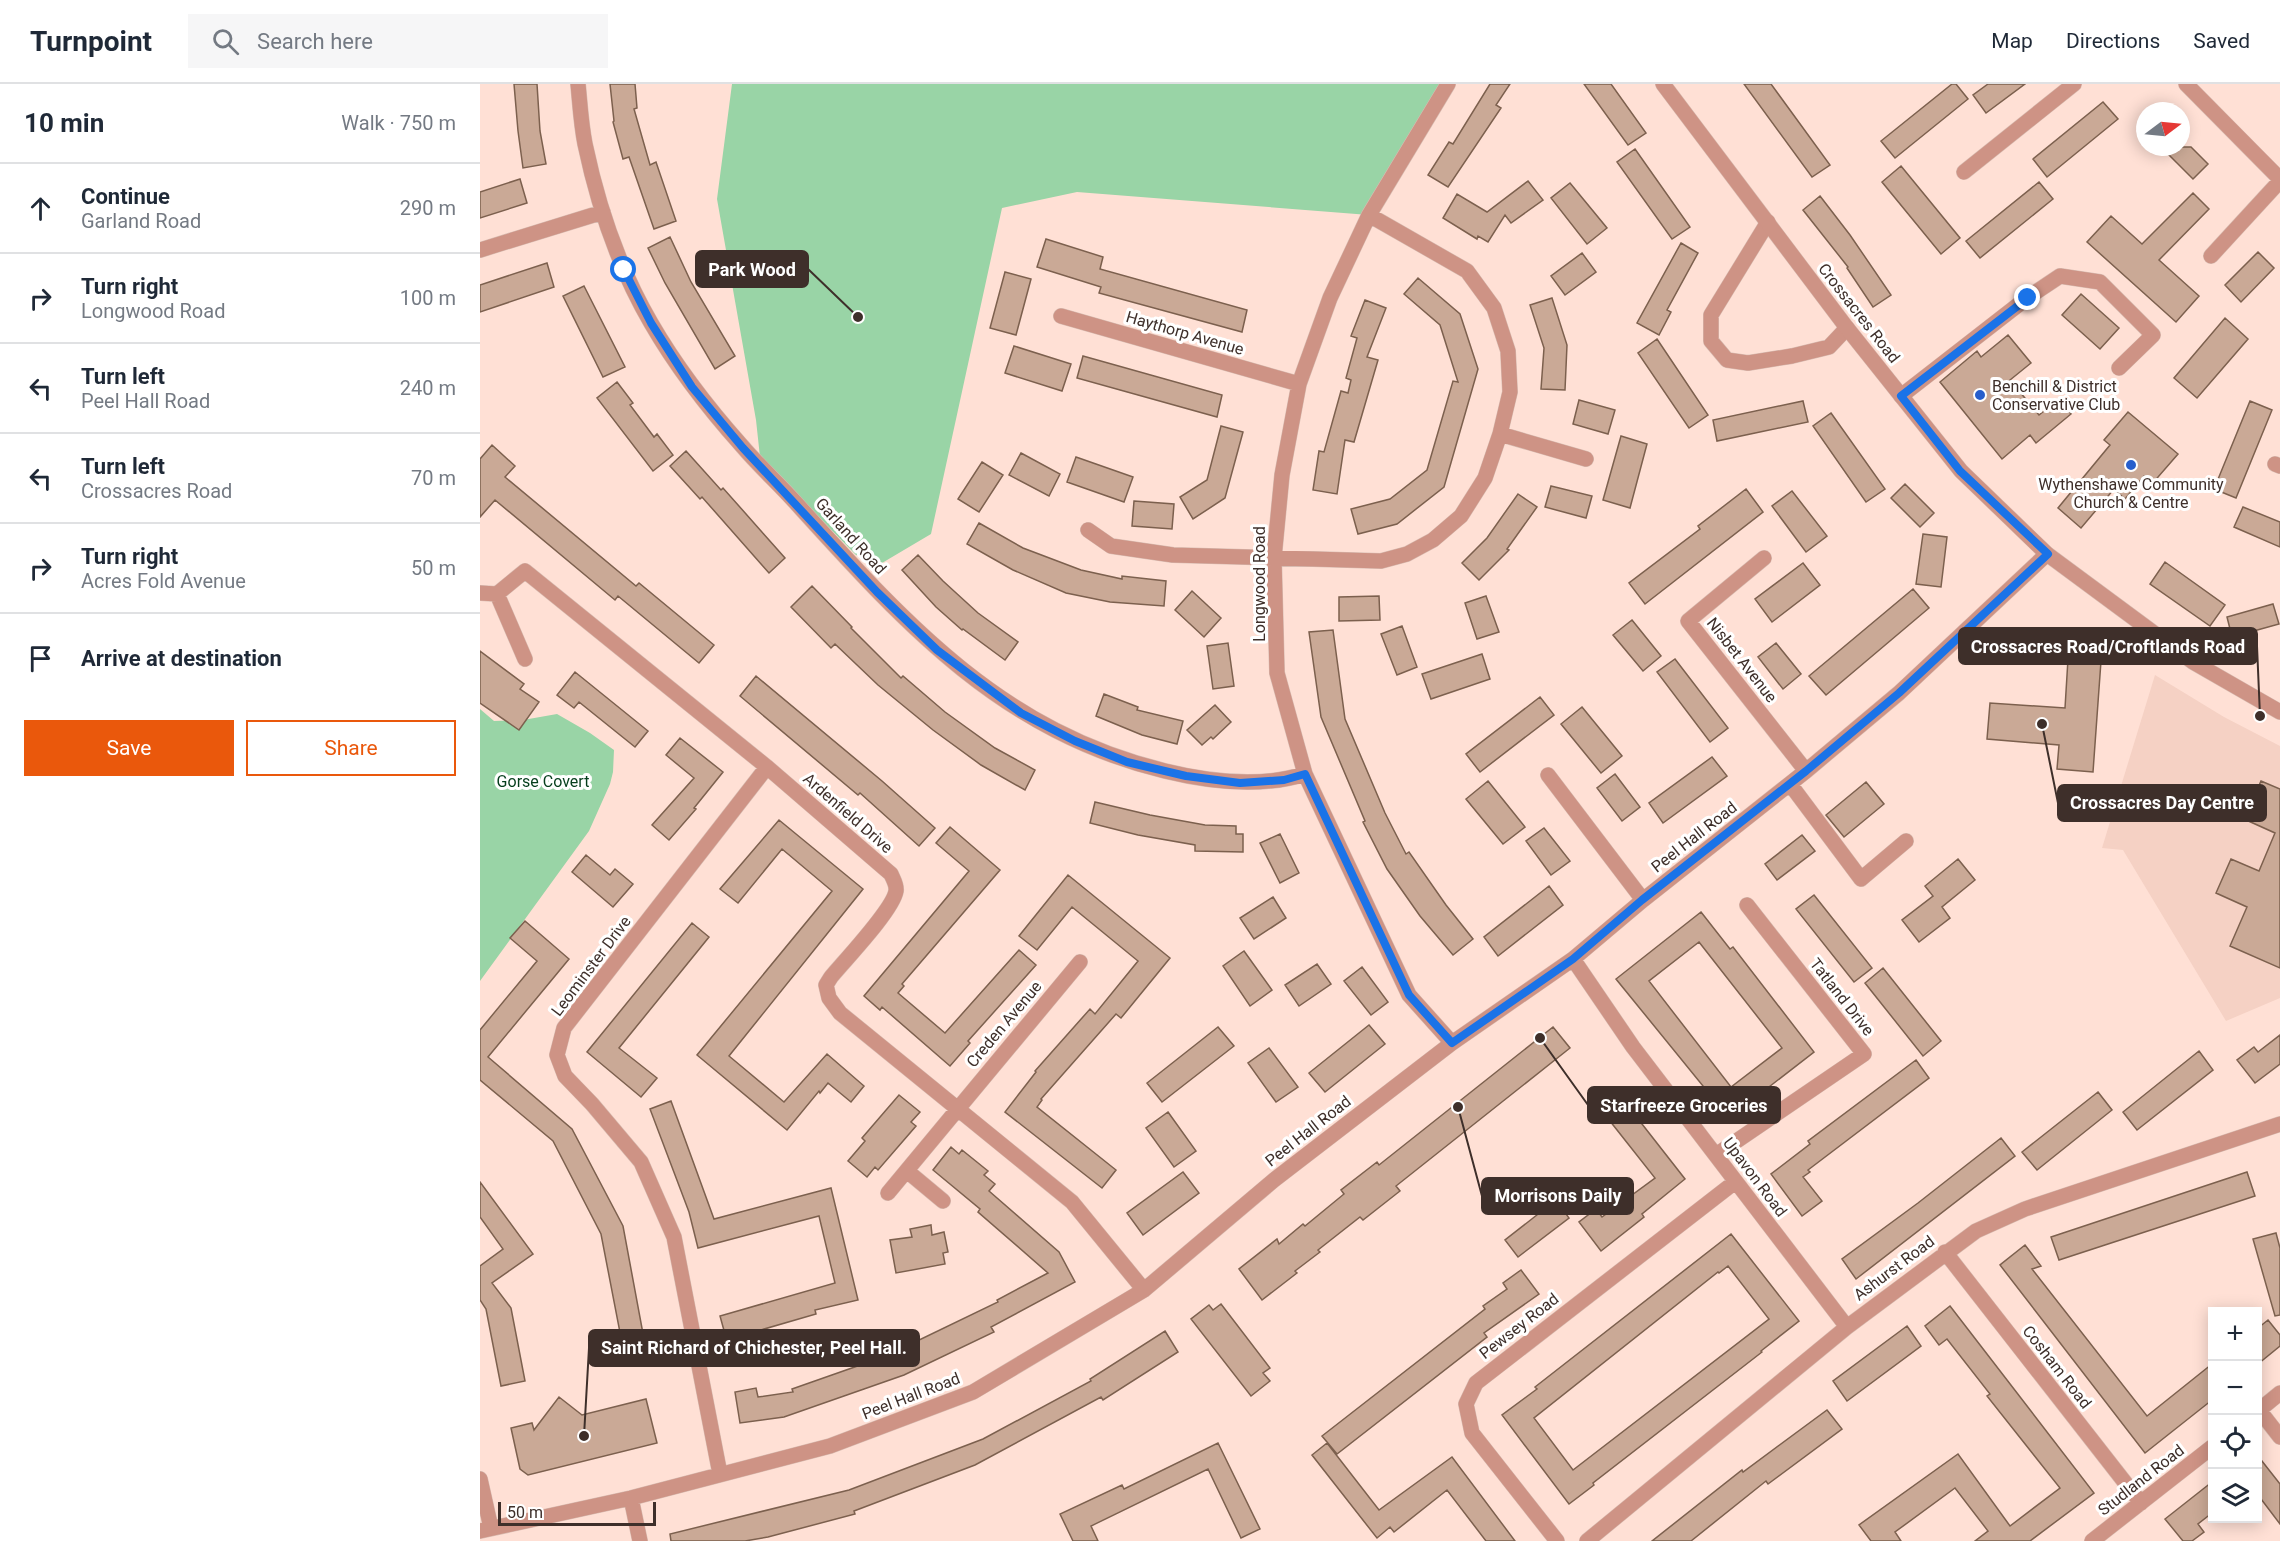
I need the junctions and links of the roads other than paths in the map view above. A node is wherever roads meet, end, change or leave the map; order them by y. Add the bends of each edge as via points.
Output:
1 (578, 84) edge
2 (1448, 84) edge
3 (1663, 84) edge
4 (2074, 84) edge
5 (2186, 84) edge
6 (1964, 172) dead end
7 (2280, 180) edge
8 (603, 212) junction
9 (1369, 215) junction
10 (1768, 222) junction
11 (480, 250) edge
12 (2211, 255) dead end
13 (1061, 316) dead end
14 (1847, 328) junction
15 (2119, 368) dead end
16 (1299, 384) junction
17 (1901, 396) junction
18 (1500, 434) junction
19 (1586, 459) dead end
20 (1088, 530) dead end
21 (2048, 554) junction
22 (1274, 558) junction
23 (1764, 558) dead end
24 (480, 593) edge
25 (497, 594) junction
26 (525, 660) dead end
27 (2280, 712) edge
28 (767, 767) junction
29 (1806, 771) junction
30 (1305, 774) junction
31 (1548, 775) dead end
32 (1790, 784) junction
33 (1906, 842) dead end
34 (1642, 900) junction
35 (1748, 905) dead end
36 (1573, 959) junction
37 (1080, 962) dead end
38 (1452, 1043) junction
39 (957, 1110) junction
40 (2280, 1124) edge
41 (1716, 1155) junction
42 (907, 1171) junction
43 (1735, 1182) junction
44 (888, 1193) dead end
45 (943, 1201) dead end
46 (1945, 1252) junction
47 (1144, 1290) junction
48 (1847, 1327) junction
49 (2280, 1393) edge
50 (2262, 1408) edge
51 (2261, 1415) edge
52 (2280, 1437) edge
53 (2208, 1450) edge
54 (720, 1474) junction
55 (480, 1479) edge
56 (631, 1498) junction
57 (2141, 1503) junction
58 (486, 1530) edge
59 (640, 1541) edge
60 (1557, 1541) edge
61 (1587, 1541) edge
62 (2092, 1541) edge

1 - 8 street, Garland Road via 585,142
2 - 9 street, Longwood Road
3 - 10 street, Crossacres Road
4 - 6 street
5 - 7 street
7 - 12 street
8 - 11 street
8 - 30 street, Garland Road via 624,270 651,323 692,387 743,448 877,592 937,650 1021,713 1127,762 1240,783 1284,780
9 - 16 street, Longwood Road via 1330,298
9 - 18 street via 1467,271 1494,308 1508,351 1510,392
10 - 14 street, Crossacres Road
10 - 14 street via 1711,315 1711,341 1727,360 1748,363 1828,347
13 - 16 street, Haythorp Avenue
14 - 17 street, Crossacres Road
15 - 17 street via 2152,335 2100,282 2060,276
16 - 22 street, Longwood Road via 1282,475
17 - 21 street, Crossacres Road via 1960,471
18 - 19 street
18 - 22 street via 1485,478 1473,499 1461,516 1433,540 1407,554 1381,561
20 - 22 street via 1112,546 1173,555
21 - 27 street, Crossacres Road via 2193,662
21 - 29 street, Peel Hall Road via 1899,693
22 - 30 street, Longwood Road via 1277,674
23 - 29 street, Nisbet Avenue via 1688,621
24 - 25 street
25 - 26 street
25 - 28 street, Ardenfield Drive via 525,571
28 - 39 street, Ardenfield Drive via 880,864 896,884 888,907 826,985 829,998 840,1013
28 - 54 street, Leominster Drive via 564,1028 557,1055 565,1076 641,1162 674,1237
29 - 32 street, Peel Hall Road
30 - 38 street, Longwood Road via 1409,995
31 - 34 street
32 - 33 street via 1861,879
32 - 34 street, Peel Hall Road
34 - 36 street, Peel Hall Road
35 - 41 street, Tatland Drive via 1864,1054
36 - 38 street, Peel Hall Road
36 - 41 street, Upavon Road
37 - 39 street, Creden Avenue
38 - 47 street, Peel Hall Road via 1274,1180
39 - 42 street, Creden Avenue
39 - 47 street, Ardenfield Drive via 1072,1202
40 - 46 street, Ashurst Road via 2025,1209 1976,1231
41 - 43 street, Upavon Road
42 - 44 street, Creden Avenue
42 - 45 street
43 - 48 street, Upavon Road
43 - 60 street, Pewsey Road via 1476,1383 1466,1404 1472,1433
46 - 48 street, Ashurst Road
46 - 57 street, Cosham Road
47 - 54 street, Peel Hall Road via 974,1392 830,1446
48 - 61 street, Ashurst Road
49 - 50 street
51 - 52 street
53 - 57 street, Studland Road
54 - 56 street, Peel Hall Road
55 - 58 street
56 - 58 street, Peel Hall Road
56 - 59 street
57 - 62 street, Studland Road

